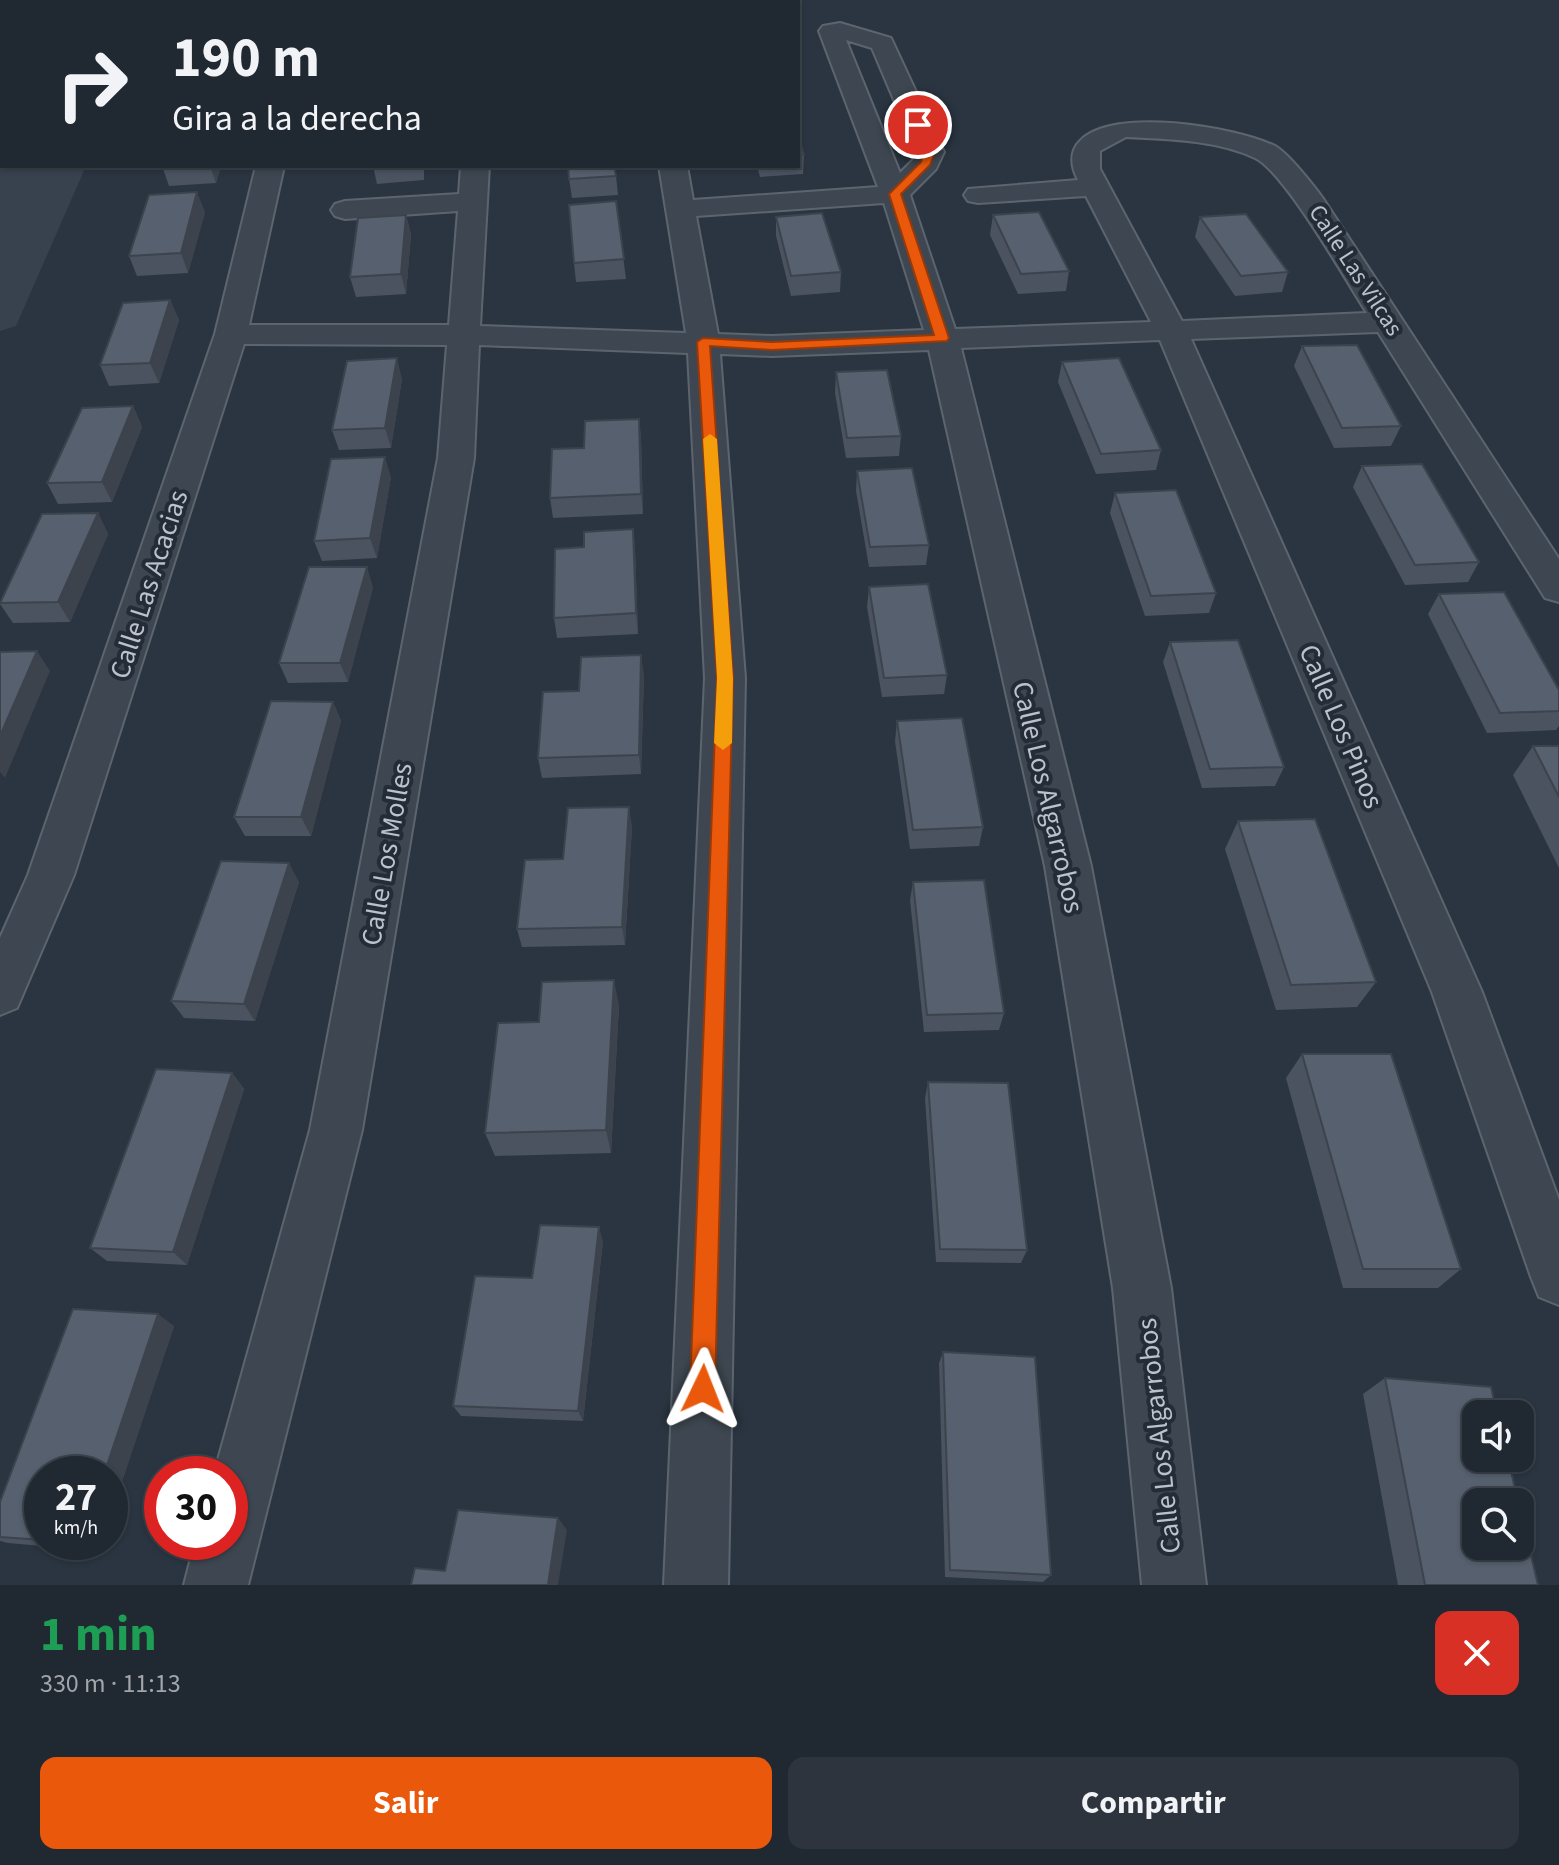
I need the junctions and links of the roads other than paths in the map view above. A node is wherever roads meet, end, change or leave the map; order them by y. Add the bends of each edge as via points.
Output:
1 (831, 31) dead end
2 (270, 168) edge
3 (475, 183) edge
4 (1096, 187) junction
5 (676, 188) edge
6 (895, 194) junction
7 (978, 195) dead end
8 (345, 210) dead end
9 (1390, 322) junction
10 (1171, 330) junction
11 (231, 334) junction
12 (462, 335) junction
13 (942, 338) junction
14 (703, 342) junction
15 (1559, 589) edge
16 (0, 993) edge
17 (1559, 1277) edge
18 (248, 1464) edge
19 (222, 1560) edge
20 (216, 1585) edge
21 (696, 1585) edge
22 (1174, 1585) edge

1 - 6 street, Calle Los Algarrobos
2 - 11 street, Calle Las Acacias
3 - 8 street
3 - 12 street, Calle Los Molles
4 - 7 street
4 - 9 street, Calle Las Vilcas via 1086,169 1087,149 1123,129 1174,131 1268,153 1310,200
4 - 10 street, Calle Los Pinos
5 - 6 street
5 - 14 street
6 - 13 street, Calle Los Algarrobos
9 - 10 street
9 - 15 street, Calle Las Vilcas
10 - 13 street
10 - 17 street, Calle Los Pinos via 1457,992
11 - 12 street
11 - 16 street, Calle Las Acacias via 51,875
12 - 14 street
12 - 18 street, Calle Los Molles via 456,458 336,1130
13 - 14 street via 772,346
13 - 22 street, Calle Los Algarrobos via 1068,866 1142,1288
14 - 21 street via 725,678
19 - 20 street

